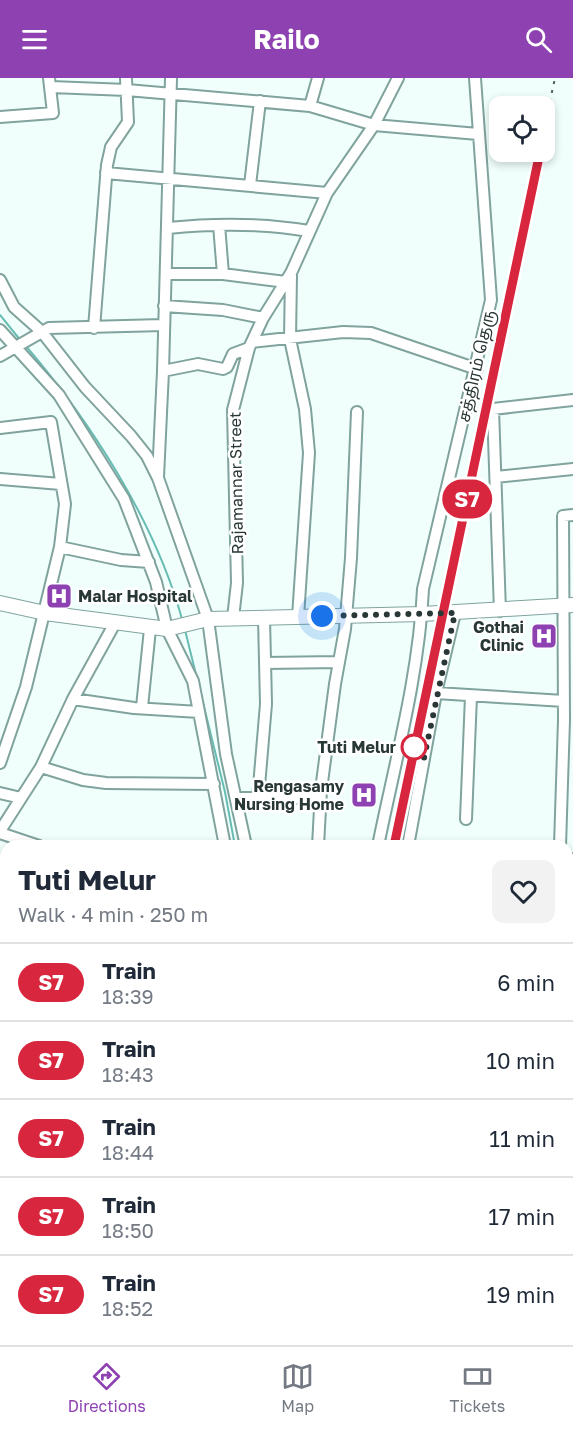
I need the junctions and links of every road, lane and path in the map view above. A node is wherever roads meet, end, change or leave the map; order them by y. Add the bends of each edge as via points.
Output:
1 (84, 78) edge
2 (126, 78) edge
3 (171, 78) edge
4 (318, 78) edge
5 (398, 78) edge
6 (475, 78) edge
7 (50, 83) edge
8 (86, 90) junction
9 (127, 90) junction
10 (170, 94) junction
11 (260, 101) junction
12 (310, 106) junction
13 (0, 117) edge
14 (374, 124) junction
15 (478, 134) junction
16 (106, 174) junction
17 (170, 178) junction
18 (250, 185) junction
19 (327, 193) junction
20 (219, 225) junction
21 (168, 228) junction
22 (309, 231) junction
23 (167, 274) junction
24 (223, 274) junction
25 (289, 278) junction
26 (0, 280) edge
27 (164, 306) junction
28 (262, 318) junction
29 (163, 325) junction
30 (94, 328) junction
31 (0, 330) edge
32 (39, 334) junction
33 (290, 339) junction
34 (250, 345) junction
35 (17, 347) junction
36 (0, 356) edge
37 (477, 369) junction
38 (163, 371) junction
39 (573, 400) edge
40 (357, 412) dead end
41 (0, 428) edge
42 (573, 469) edge
43 (496, 477) junction
44 (158, 478) junction
45 (0, 480) edge
46 (61, 484) junction
47 (573, 515) edge
48 (60, 548) junction
49 (149, 562) junction
50 (0, 603) edge
51 (568, 606) edge
52 (500, 611) junction
53 (45, 613) junction
54 (455, 613) junction
55 (422, 614) junction
56 (346, 616) junction
57 (298, 617) junction
58 (233, 618) junction
59 (264, 618) junction
60 (204, 620) junction
61 (115, 623) junction
62 (150, 629) junction
63 (171, 629) junction
64 (339, 662) junction
65 (265, 663) junction
66 (436, 693) junction
67 (471, 696) junction
68 (73, 699) junction
69 (564, 701) junction
70 (142, 707) junction
71 (199, 712) junction
72 (568, 720) edge
73 (0, 763) edge
74 (41, 767) junction
75 (214, 784) junction
76 (0, 793) edge
77 (21, 798) junction
78 (236, 798) junction
79 (258, 798) junction
80 (320, 798) junction
81 (466, 819) dead end
82 (0, 832) edge
83 (22, 840) edge
84 (224, 840) edge
85 (245, 840) edge
86 (318, 840) edge
87 (379, 840) edge
88 (409, 840) edge
89 (560, 840) edge

1 - 8 street
2 - 9 street
3 - 10 street
4 - 12 street
5 - 14 street
6 - 15 street, சத்திரம் தெரு
7 - 8 street
7 - 13 street via 53,114
8 - 9 street
9 - 10 street
9 - 16 street via 128,122 111,147
10 - 11 street
10 - 17 street
11 - 12 street
11 - 18 street
12 - 14 street
14 - 15 street
14 - 19 street
15 - 37 street, சத்திரம் தெரு via 491,300
16 - 17 street
16 - 30 street
17 - 18 street
17 - 21 street
18 - 19 street
19 - 22 street
20 - 21 street
20 - 22 street via 274,225
20 - 24 street
21 - 23 street
22 - 25 street
23 - 24 street
23 - 27 street
24 - 25 street
25 - 28 street, Rajamannar Street
25 - 33 street
26 - 32 street via 14,307
27 - 28 street via 223,310
27 - 29 street
28 - 34 street, Rajamannar Street
29 - 30 street
29 - 38 street
30 - 32 street via 58,327
31 - 35 street
32 - 35 street
32 - 44 street via 131,436
33 - 34 street
33 - 37 street via 343,332 371,333
33 - 57 street via 305,409 309,453
34 - 38 street via 232,354 223,369 198,364
34 - 58 street, Rajamannar Street via 233,410 237,584
35 - 36 street
35 - 49 street via 59,395 78,424 124,500
37 - 55 street, சத்திரம் தெரு via 423,589
38 - 44 street
39 - 43 street via 493,409
40 - 56 street
41 - 46 street via 51,422
42 - 43 street
43 - 52 street
44 - 60 street
45 - 46 street
46 - 48 street via 65,504
47 - 51 street via 563,516
48 - 49 street
48 - 53 street
49 - 63 street
50 - 53 main road
51 - 52 main road
51 - 69 street
52 - 54 main road
53 - 61 main road
53 - 73 street via 26,687
54 - 55 main road
54 - 66 street
55 - 56 main road
55 - 87 street, சத்திரம் தெரு
56 - 57 main road
56 - 64 street
57 - 59 main road
58 - 59 main road
58 - 60 main road
59 - 65 street
60 - 63 main road
60 - 78 street
61 - 62 main road
61 - 68 street
62 - 63 main road
62 - 70 street
63 - 71 street via 193,681
64 - 65 street
64 - 80 street
65 - 79 street
66 - 67 street
66 - 88 street
67 - 69 street
67 - 81 street
68 - 70 street
68 - 74 street
69 - 72 street
70 - 71 street
71 - 75 street
72 - 89 street
74 - 75 street via 106,783
74 - 77 street
75 - 84 street
76 - 77 street
77 - 82 street
78 - 79 street
78 - 85 street
79 - 80 street
80 - 86 street
82 - 83 street

